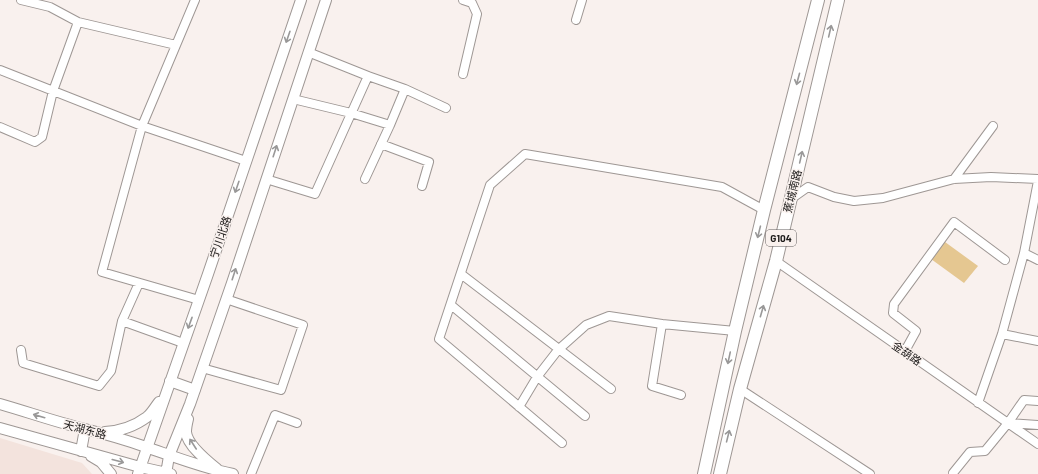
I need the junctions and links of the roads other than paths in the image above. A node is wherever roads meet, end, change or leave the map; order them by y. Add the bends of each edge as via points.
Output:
1 (21, 0) edge
2 (195, 0) edge
3 (300, 0) edge
4 (326, 0) edge
5 (463, 0) edge
6 (582, 0) edge
7 (818, 0) edge
8 (838, 0) edge
9 (576, 20) dead end
10 (78, 22) junction
11 (176, 45) junction
12 (308, 52) junction
13 (0, 70) edge
14 (463, 74) dead end
15 (368, 76) junction
16 (405, 89) junction
17 (53, 91) junction
18 (293, 98) junction
19 (446, 108) dead end
20 (351, 113) junction
21 (390, 125) junction
22 (142, 126) junction
23 (993, 126) dead end
24 (0, 127) edge
25 (381, 144) junction
26 (246, 161) junction
27 (266, 179) junction
28 (365, 179) dead end
29 (954, 179) junction
30 (1038, 180) edge
31 (422, 186) dead end
32 (791, 199) junction
33 (764, 210) junction
34 (1024, 253) junction
35 (1005, 260) dead end
36 (1038, 260) edge
37 (776, 261) junction
38 (461, 274) junction
39 (139, 283) junction
40 (226, 299) junction
41 (198, 300) junction
42 (451, 305) junction
43 (122, 321) junction
44 (662, 324) junction
45 (735, 331) junction
46 (1002, 334) junction
47 (1038, 341) edge
48 (183, 343) junction
49 (21, 350) dead end
50 (558, 350) junction
51 (905, 351) junction
52 (202, 368) junction
53 (537, 377) junction
54 (170, 381) junction
55 (611, 389) dead end
56 (740, 389) junction
57 (195, 390) junction
58 (681, 395) dead end
59 (164, 396) junction
60 (1038, 401) edge
61 (978, 403) junction
62 (0, 404) edge
63 (190, 404) junction
64 (519, 407) junction
65 (585, 416) dead end
66 (297, 423) dead end
67 (1008, 423) junction
68 (1038, 425) edge
69 (0, 428) edge
70 (85, 429) junction
71 (100, 432) junction
72 (562, 443) dead end
73 (1038, 444) edge
74 (146, 447) junction
75 (84, 452) junction
76 (169, 456) junction
77 (139, 471) edge
78 (220, 472) junction
79 (953, 473) dead end
80 (111, 474) edge
81 (167, 474) edge
82 (233, 474) edge
83 (251, 474) edge
84 (704, 474) edge
85 (720, 474) edge
86 (870, 474) edge

1 - 10 street via 50,7
2 - 11 street
3 -> 26 main road, 宁川北路
4 - 12 main road
5 - 14 street via 472,3 476,14
6 - 9 street
7 -> 33 highway, 蕉城南路 / G104
32 -> 8 highway, 蕉城南路 / G104
10 - 11 street
10 - 17 street
11 - 22 street
12 - 15 street
12 - 18 main road
13 - 17 street
15 - 16 street
15 - 20 street
16 - 19 street
16 - 21 street
17 - 22 street
17 - 24 street via 42,137 35,142
18 - 20 street
27 -> 18 main road
20 - 21 street
20 - 27 street via 315,194
21 - 25 street
22 - 26 street
22 - 39 street via 102,272
23 - 29 street
25 - 28 street
25 - 31 street via 429,162
26 -> 41 main road, 宁川北路
40 -> 27 main road
29 - 30 street via 991,177
29 - 32 street via 883,198 854,201 808,187
30 - 34 street
32 - 37 highway, 蕉城南路 / G104
33 - 38 street via 722,187 526,154 490,185
33 -> 45 highway, 蕉城南路 / G104
34 - 36 street
34 - 46 street
35 - 51 street via 954,222 894,304 893,314 916,331
37 - 51 street, 金葫路
56 -> 37 highway, 蕉城南路 / G104
38 - 42 street
38 - 50 street
39 - 41 street
39 - 43 street
40 - 52 main road
40 - 52 street via 303,326 281,390
41 -> 48 main road, 宁川北路
42 - 53 street
42 - 64 street via 439,339
43 - 48 street
43 - 49 street via 111,371 100,386 23,363
44 - 45 street
44 - 50 street via 609,316 586,326
44 - 58 street via 652,386
45 -> 84 highway, 蕉城南路 / G104
46 - 47 street
46 - 61 street
48 - 54 main road, 宁川北路
50 - 53 street
50 - 55 street
51 - 61 street, 金葫路
52 - 57 main road
53 - 64 street
53 - 65 street
54 - 57 main road
54 - 59 main road, 宁川北路
85 -> 56 highway, 蕉城南路 / G104
56 - 86 street
57 - 63 main road
59 - 71 main road via 147,417 130,427
59 - 74 main road, 宁川北路
60 - 67 street via 1024,400
61 - 67 street, 金葫路
70 -> 62 main road, 天湖东路
63 - 76 main road
78 -> 63 main road via 199,453 186,433
64 - 72 street
66 - 83 street via 275,415
67 - 68 street
67 - 73 street, 金葫路
67 - 79 street via 985,451 970,452
69 - 75 main road, 天湖东路
70 - 71 main road, 天湖东路
70 - 75 main road
71 - 74 main road, 天湖东路
74 - 76 main road, 天湖东路
74 - 77 main road, 宁川北路
75 -> 77 main road, 天湖东路
75 - 80 main road via 101,462
76 - 78 main road, 天湖东路
76 - 81 main road
77 - 81 main road, 天湖东路
78 - 82 main road, 天湖东路

